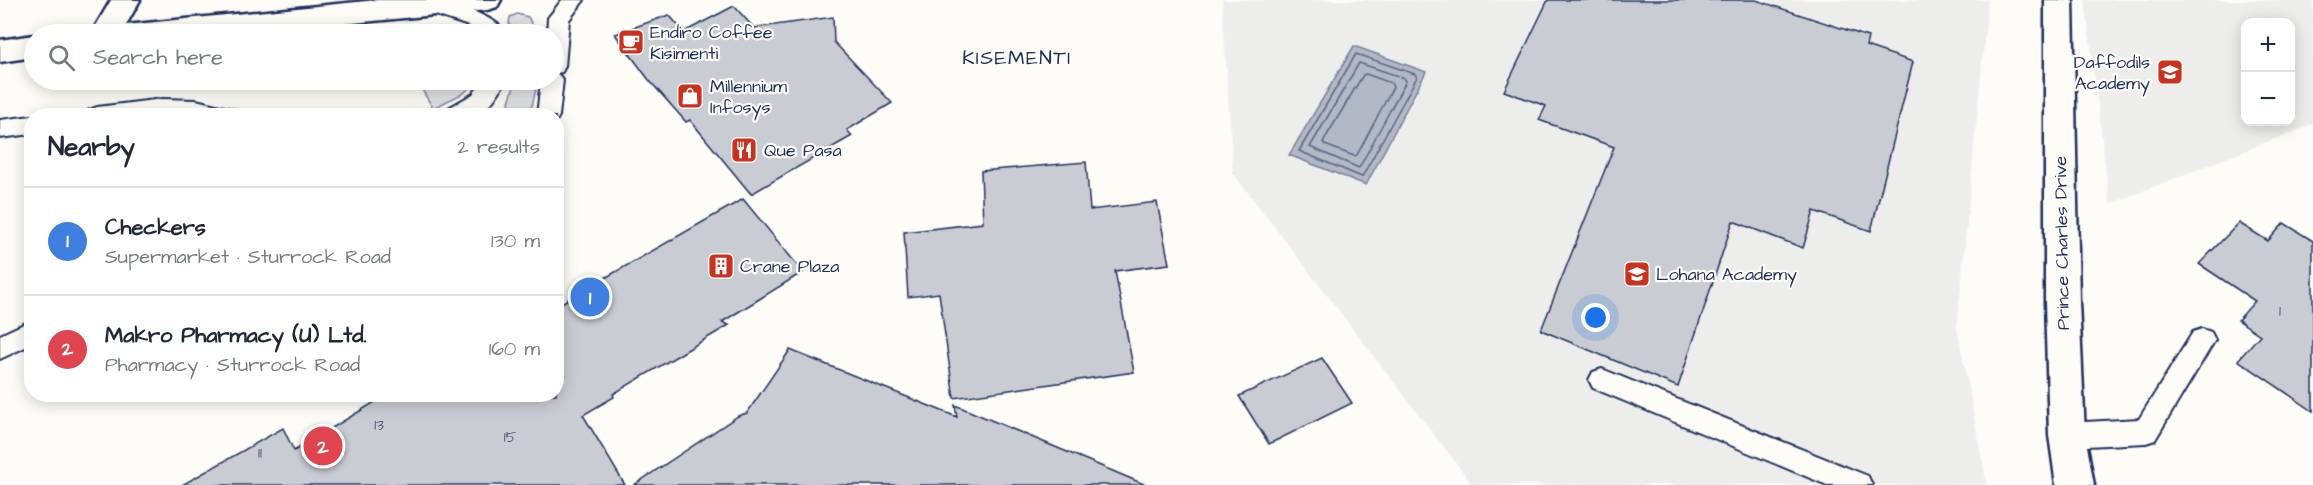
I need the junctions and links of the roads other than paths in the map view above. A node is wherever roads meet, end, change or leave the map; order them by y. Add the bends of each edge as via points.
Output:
1 (126, 0) edge
2 (487, 0) edge
3 (574, 0) edge
4 (2059, 0) edge
5 (430, 6) junction
6 (111, 24) edge
7 (238, 24) edge
8 (485, 24) edge
9 (559, 24) edge
10 (24, 47) edge
11 (0, 51) edge
12 (488, 90) edge
13 (551, 90) edge
14 (170, 108) edge
15 (200, 108) edge
16 (467, 108) edge
17 (549, 108) edge
18 (24, 126) edge
19 (0, 129) edge
20 (24, 335) edge
21 (2202, 340) dead end
22 (0, 348) edge
23 (1602, 380) dead end
24 (2067, 435) junction
25 (1858, 485) edge
26 (2075, 485) edge

1 - 6 street
2 - 5 street
3 - 9 lane
4 - 24 street, Prince Charles Drive
5 - 7 street
5 - 8 lane
10 - 11 street
12 - 16 lane via 481,100
13 - 17 lane
14 - 15 lane
18 - 19 lane
20 - 22 lane
21 - 24 lane via 2146,431
23 - 25 lane
24 - 26 street, Prince Charles Drive

